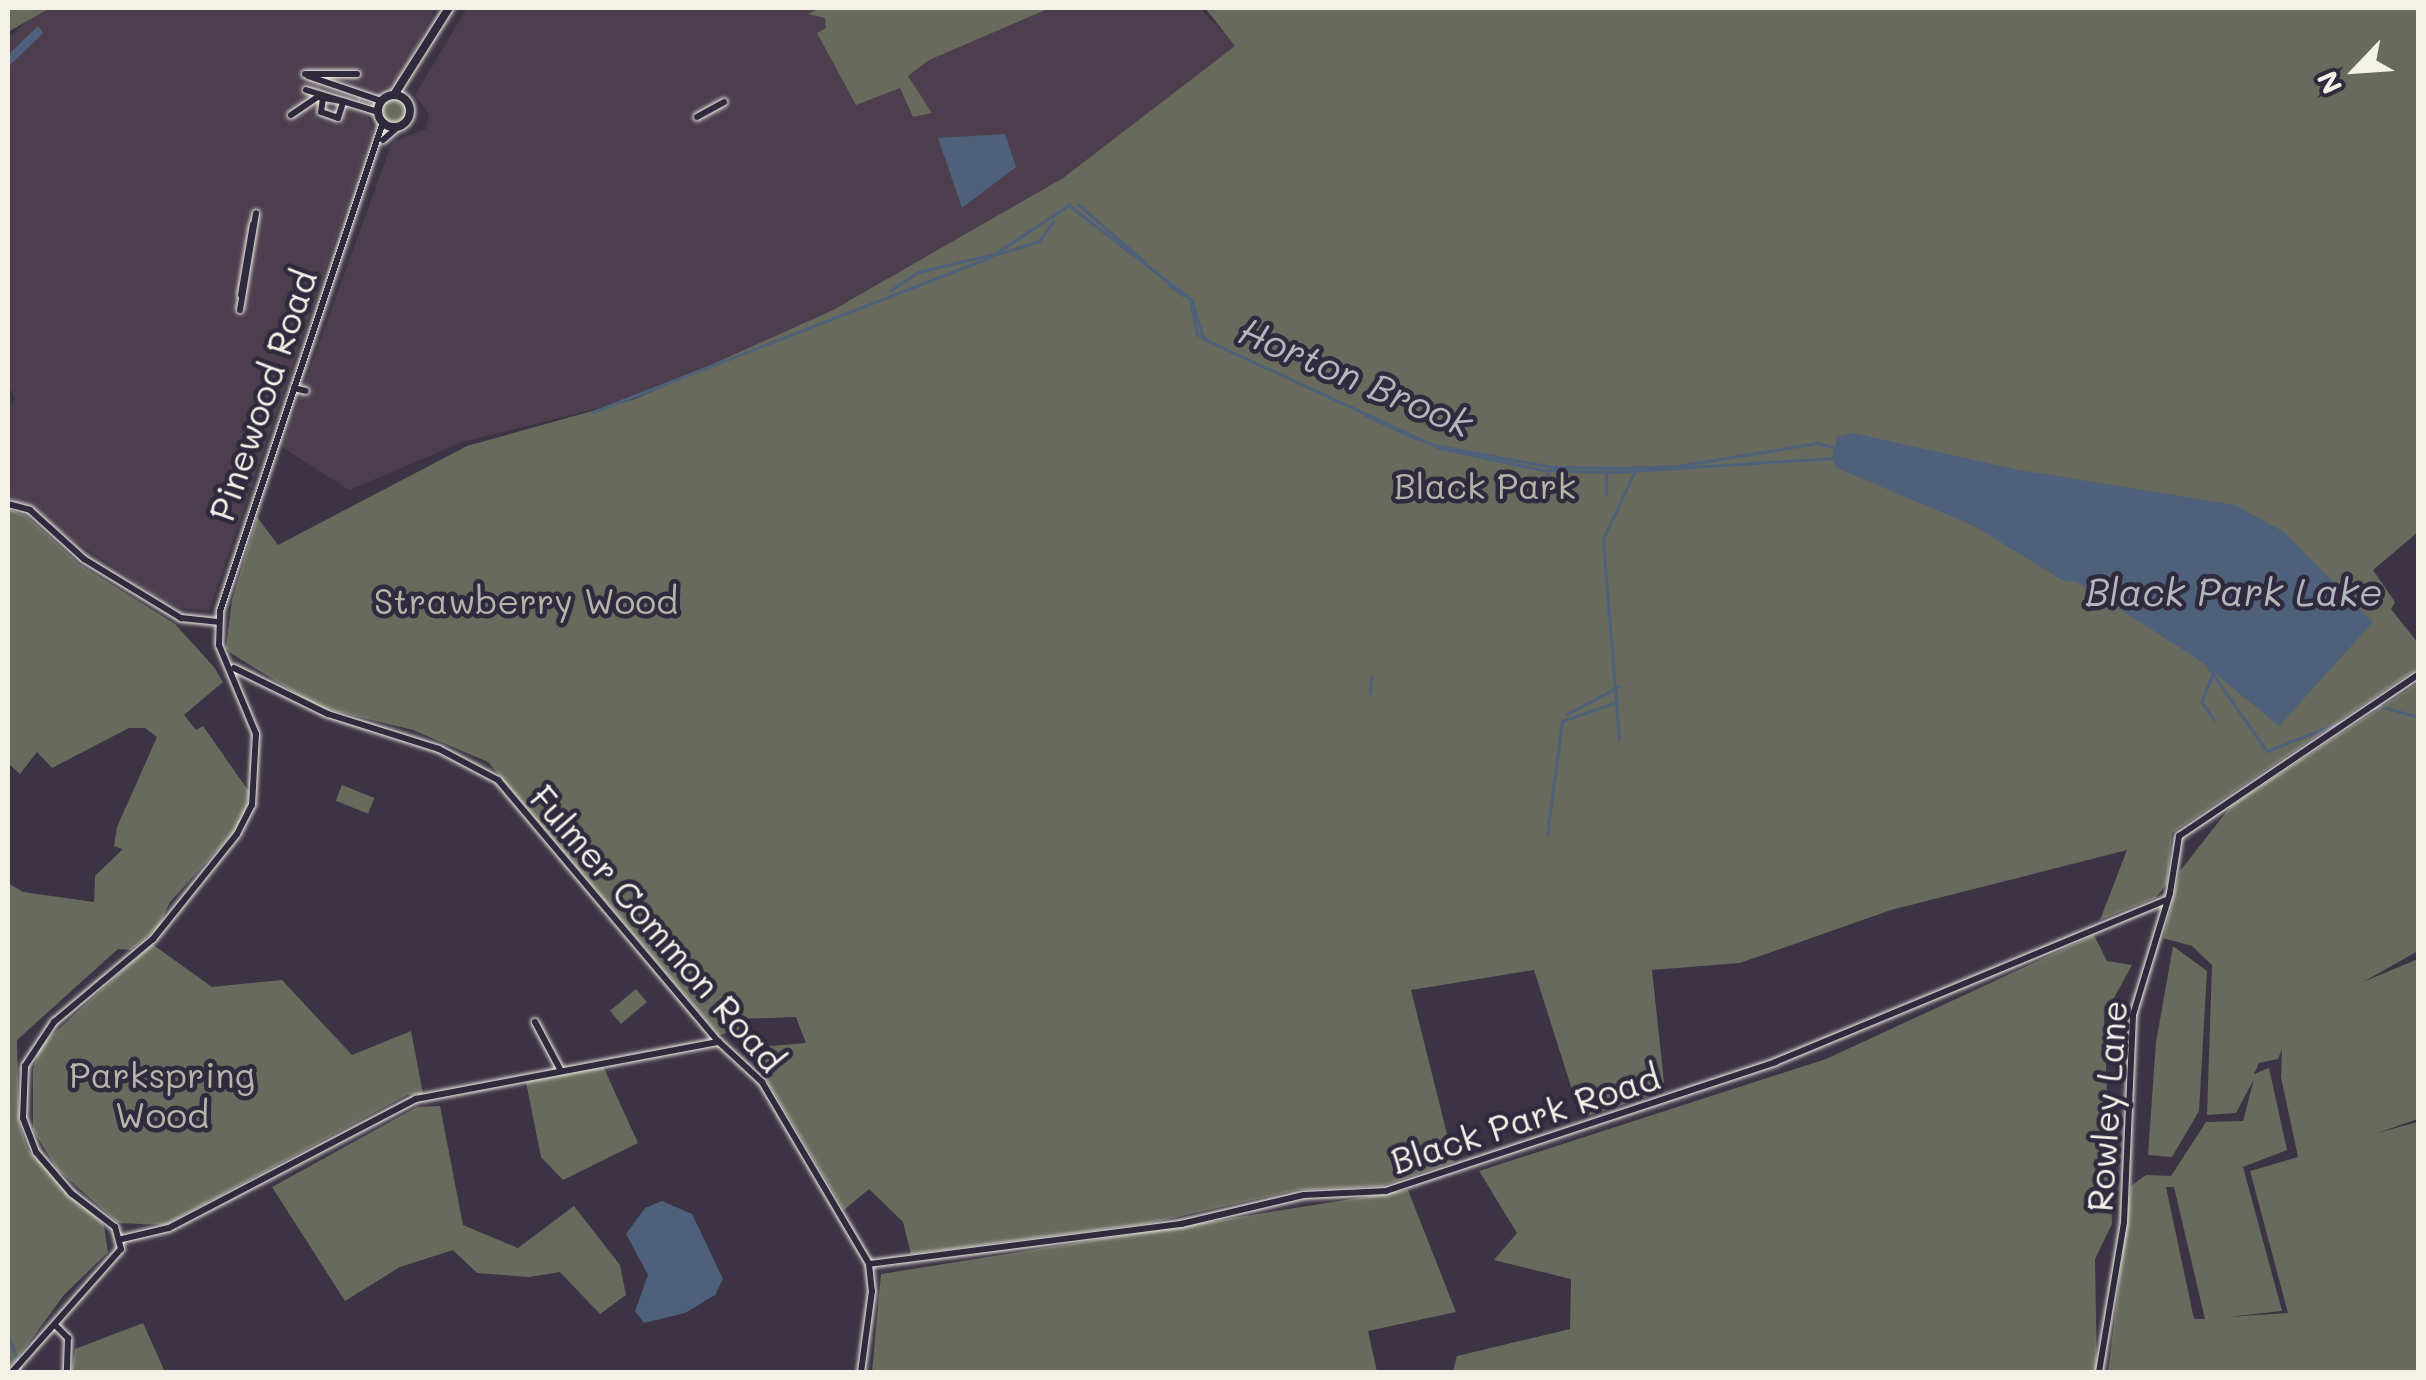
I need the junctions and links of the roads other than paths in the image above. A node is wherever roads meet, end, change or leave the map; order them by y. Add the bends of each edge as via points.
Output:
1 (449, 8) edge
2 (356, 74) dead end
3 (408, 80) junction
4 (306, 90) dead end
5 (394, 95) junction
6 (323, 98) junction
7 (382, 101) junction
8 (348, 102) junction
9 (408, 102) junction
10 (724, 102) dead end
11 (378, 112) junction
12 (291, 115) dead end
13 (696, 117) dead end
14 (383, 122) junction
15 (398, 126) junction
16 (382, 141) junction
17 (256, 213) joint
18 (294, 388) junction
19 (306, 391) dead end
20 (8, 504) edge
21 (218, 622) junction
22 (234, 668) junction
23 (2418, 675) edge
24 (2166, 900) junction
25 (535, 1022) dead end
26 (719, 1042) junction
27 (560, 1069) junction
28 (122, 1240) junction
29 (868, 1264) junction
30 (57, 1327) junction
31 (12, 1372) edge
32 (67, 1372) edge
33 (861, 1372) edge
34 (2099, 1372) edge

1 - 3 street
2 - 7 street via 306,75
3 - 5 street
3 - 9 street
4 - 8 street
5 - 7 street
5 - 9 street
6 - 8 street
6 - 8 street via 321,112 338,118
6 - 12 street via 306,100
7 - 11 street
8 - 11 street
9 - 15 street via 409,116
10 - 13 street
11 - 14 street
14 - 15 street
14 - 16 street, Pinewood Road
15 - 16 street, Pinewood Road
16 - 18 street, Pinewood Road
17 - 17 street via 254,256 240,310 244,261
18 - 19 street
18 - 21 street, Pinewood Road
20 - 21 street via 30,510 84,560 181,618
21 - 22 street via 219,645
22 - 26 street, Fulmer Common Road via 328,714 485,770
22 - 28 street via 256,734 258,772 237,834 153,939 54,1022 26,1066 23,1118 36,1152
23 - 24 street, Rowley Lane via 2189,824 2176,844
24 - 29 street, Black Park Road via 1774,1062 1386,1191 1304,1195 1181,1224
24 - 34 street, Rowley Lane via 2133,1015 2124,1222
25 - 27 street
26 - 27 street
26 - 29 street, Fulmer Common Road via 762,1082
27 - 28 street via 416,1099 169,1228
28 - 30 street via 122,1249
29 - 33 street, Fulmer Common Road via 872,1291
30 - 31 street
30 - 32 street via 68,1338

